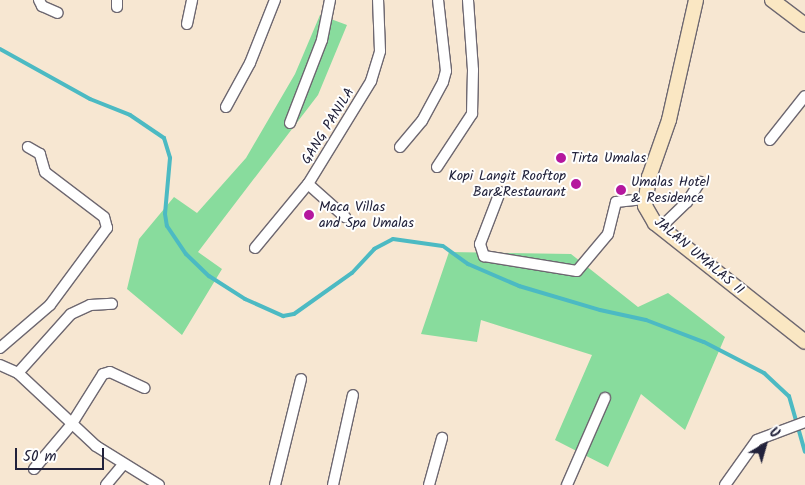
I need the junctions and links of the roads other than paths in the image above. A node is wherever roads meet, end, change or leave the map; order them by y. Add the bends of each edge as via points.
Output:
1 (39, 0) edge
2 (192, 0) edge
3 (276, 0) edge
4 (330, 0) edge
5 (378, 0) edge
6 (438, 0) edge
7 (468, 0) edge
8 (696, 0) edge
9 (777, 1) edge
10 (58, 13) dead end
11 (187, 24) dead end
12 (805, 25) edge
13 (805, 96) edge
14 (226, 107) dead end
15 (290, 123) dead end
16 (770, 140) dead end
17 (28, 147) dead end
18 (400, 147) dead end
19 (437, 167) dead end
20 (700, 182) dead end
21 (308, 184) junction
22 (500, 192) dead end
23 (644, 199) junction
24 (345, 217) dead end
25 (661, 227) junction
26 (255, 248) dead end
27 (112, 304) dead end
28 (805, 342) edge
29 (0, 348) edge
30 (0, 365) edge
31 (18, 373) junction
32 (301, 379) dead end
33 (144, 388) dead end
34 (353, 395) dead end
35 (605, 398) dead end
36 (805, 422) edge
37 (70, 425) junction
38 (442, 438) dead end
39 (122, 465) junction
40 (34, 469) dead end
41 (106, 485) edge
42 (159, 485) edge
43 (276, 485) edge
44 (334, 485) edge
45 (429, 485) edge
46 (567, 485) edge
47 (726, 485) edge

1 - 10 street via 42,6
2 - 11 street
3 - 14 street via 257,48
4 - 15 street via 322,40
5 - 21 street, GANG PANILA via 380,51 375,72 352,116
6 - 18 street via 446,71 422,121
7 - 19 street via 473,70 472,114
8 - 23 street via 677,88
9 - 12 street
13 - 16 street
17 - 29 street via 40,154 44,172 104,217 107,228 50,305
20 - 25 street via 687,202
21 - 24 street
21 - 26 street, GANG PANILA
22 - 23 street via 480,244 484,256 577,271 608,234 616,202
23 - 25 street, JALAN UMALAS II via 647,211
25 - 28 street, JALAN UMALAS II
27 - 31 street via 90,305 71,314
30 - 31 street
31 - 37 street
32 - 43 street
33 - 37 street via 106,372
34 - 44 street
35 - 46 street
36 - 47 street via 757,440
37 - 39 street
37 - 40 street
38 - 45 street
39 - 41 street
39 - 42 street

